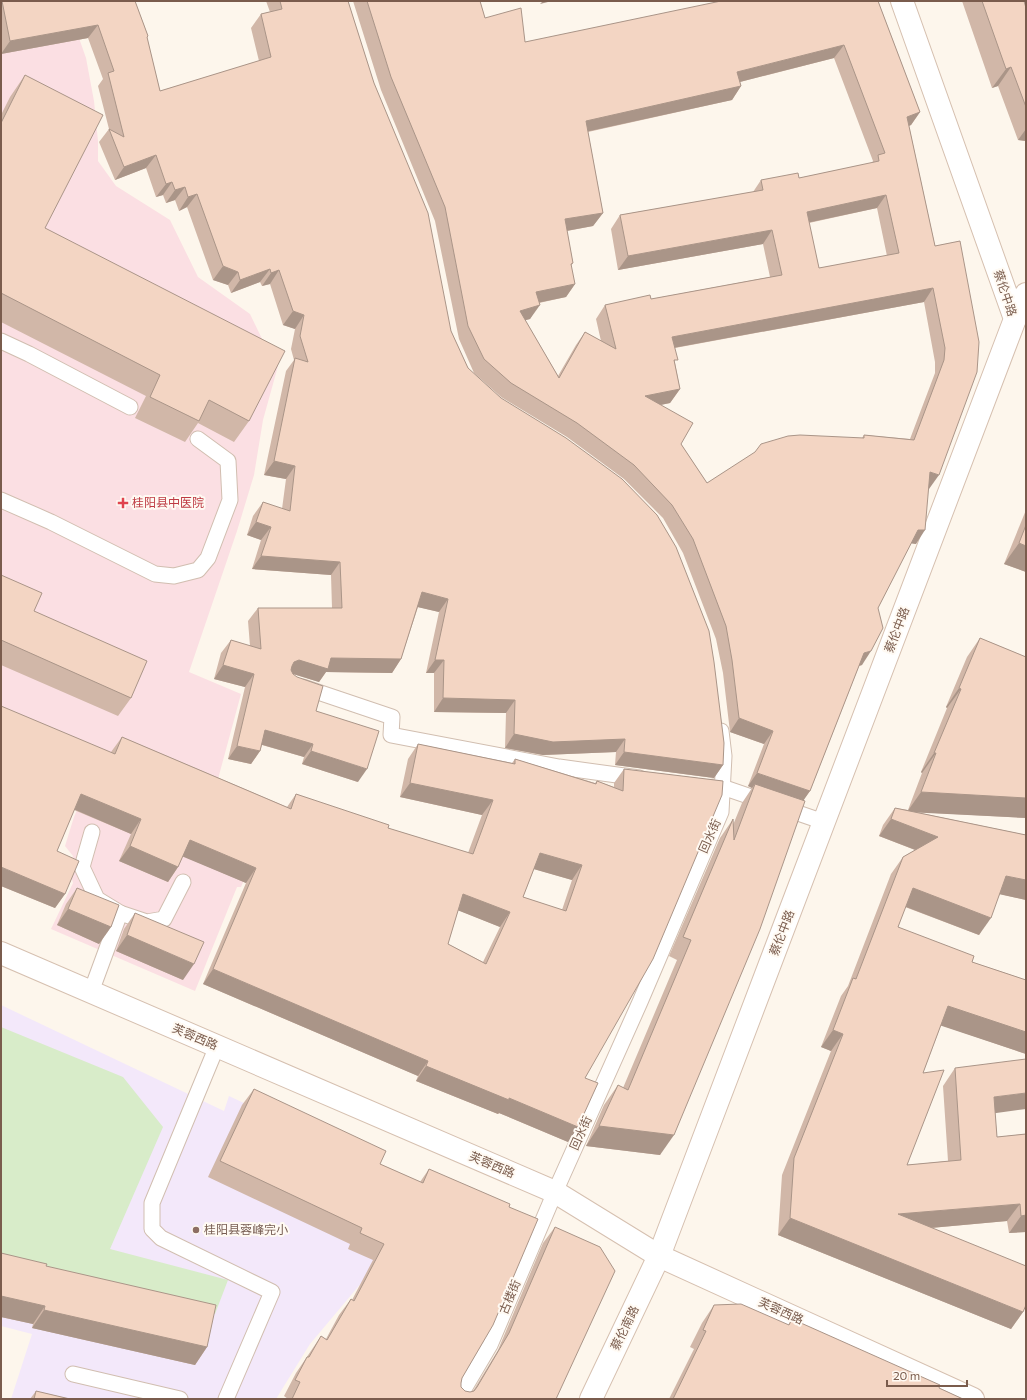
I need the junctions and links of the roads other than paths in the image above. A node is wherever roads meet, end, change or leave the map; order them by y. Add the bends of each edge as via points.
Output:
1 (902, 1) edge
2 (1026, 294) edge
3 (1020, 317) edge
4 (1, 341) edge
5 (130, 407) dead end
6 (198, 439) edge
7 (1, 500) edge
8 (291, 682) edge
9 (720, 719) edge
10 (651, 779) edge
11 (697, 785) edge
12 (824, 822) junction
13 (92, 832) dead end
14 (183, 882) dead end
15 (120, 914) junction
16 (1, 953) edge
17 (92, 992) junction
18 (217, 1046) junction
19 (555, 1192) junction
20 (659, 1256) junction
21 (72, 1374) dead end
22 (180, 1399) edge
23 (226, 1399) edge
24 (458, 1399) edge
25 (591, 1399) edge
26 (974, 1399) edge

1 - 3 main road, 蔡伦中路
2 - 3 main road
3 - 12 main road, 蔡伦中路
4 - 5 lane
6 - 7 lane via 228,461 230,500 208,558 198,570 174,576 156,574
8 - 10 lane via 392,717 392,735 559,767
9 - 19 lane, 回水街 via 724,756 721,812
11 - 12 lane via 728,790
12 - 20 main road, 蔡伦中路
13 - 15 lane via 82,867 97,899
14 - 15 lane via 164,919 147,922
15 - 17 lane
16 - 17 main road, 芙蓉西路
17 - 18 main road, 芙蓉西路
18 - 19 main road, 芙蓉西路
18 - 23 lane via 152,1203 152,1229 161,1238 272,1292
19 - 20 main road, 芙蓉西路
19 - 24 lane, 古楼街 via 490,1345
20 - 25 main road, 蔡伦南路
20 - 26 main road, 芙蓉西路
21 - 22 lane

